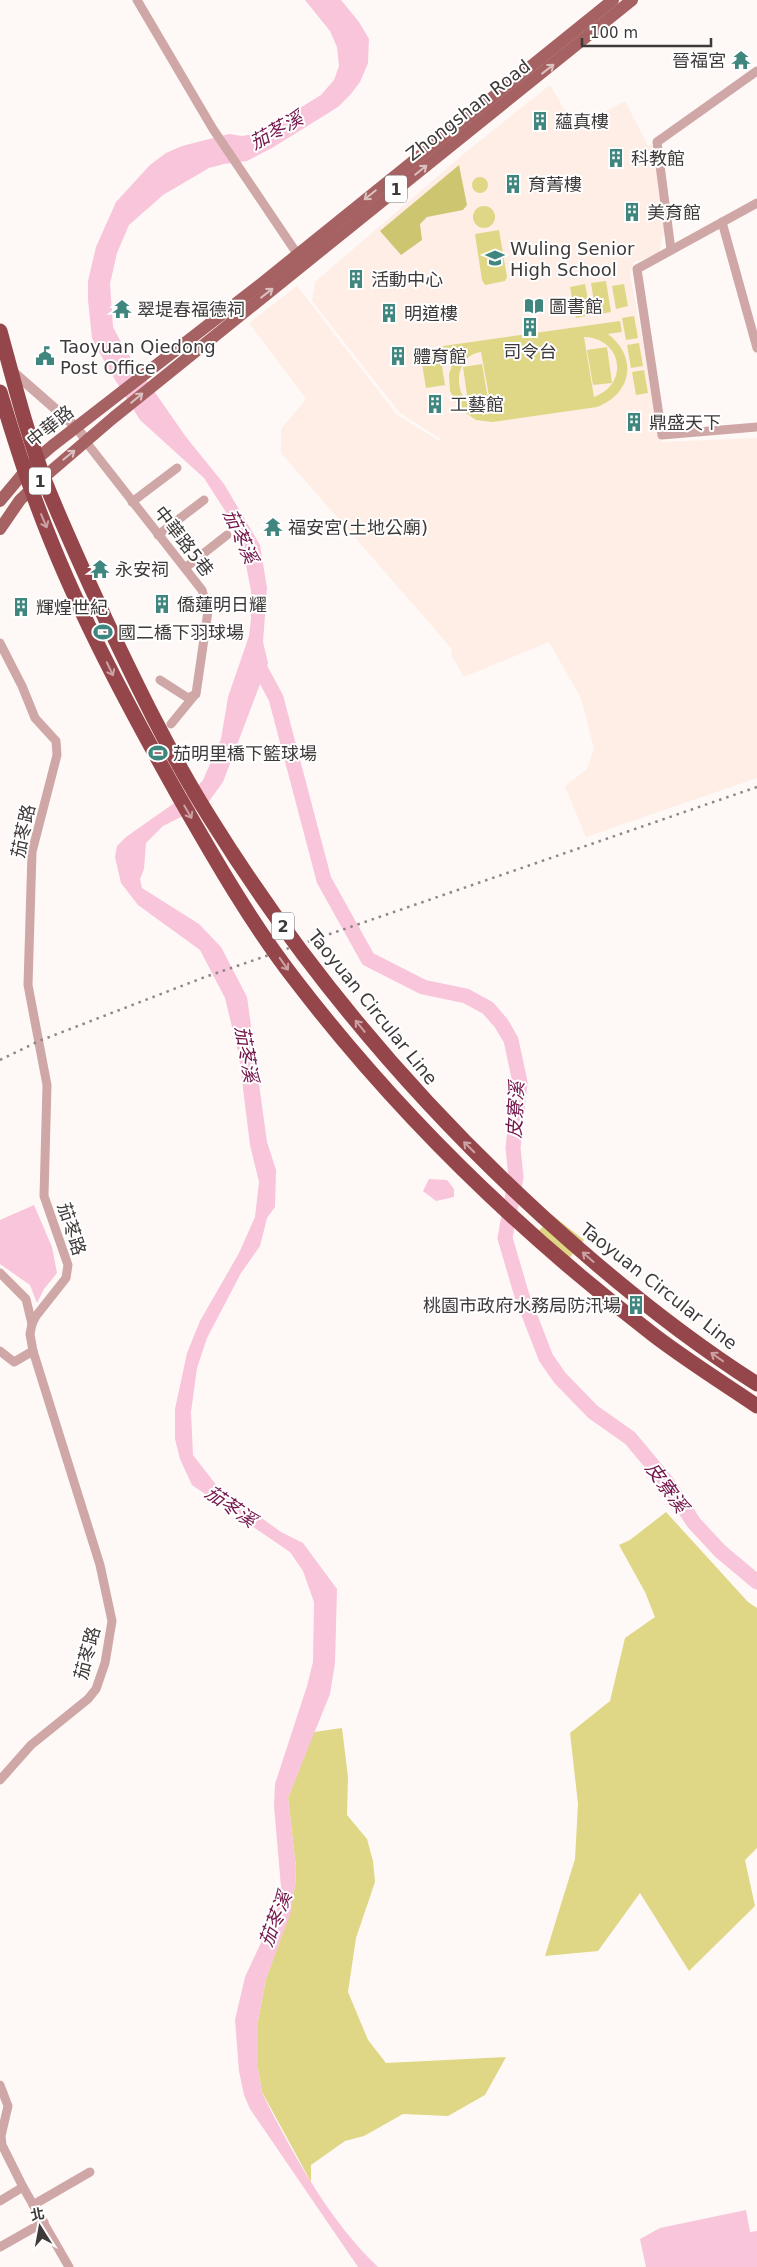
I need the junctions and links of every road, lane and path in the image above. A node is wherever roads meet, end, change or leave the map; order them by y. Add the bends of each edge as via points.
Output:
1 (137, 0) edge
2 (613, 0) edge
3 (632, 0) edge
4 (757, 71) edge
5 (757, 202) edge
6 (722, 222) junction
7 (671, 250) junction
8 (300, 258) junction
9 (0, 331) edge
10 (757, 345) edge
11 (0, 359) edge
12 (0, 392) edge
13 (105, 406) joint
14 (113, 418) joint
15 (76, 427) junction
16 (757, 427) edge
17 (87, 441) junction
18 (177, 468) dead end
19 (204, 500) dead end
20 (0, 501) edge
21 (132, 502) junction
22 (0, 529) edge
23 (158, 535) junction
24 (227, 535) dead end
25 (185, 568) junction
26 (0, 643) edge
27 (160, 680) dead end
28 (196, 694) junction
29 (171, 724) dead end
30 (0, 1273) edge
31 (32, 1324) junction
32 (0, 1351) edge
33 (33, 1351) junction
34 (757, 1384) edge
35 (757, 1406) edge
36 (0, 1780) edge
37 (0, 2086) edge
38 (2, 2153) edge
39 (90, 2172) dead end
40 (23, 2187) junction
41 (0, 2201) edge
42 (33, 2204) junction
43 (44, 2222) junction
44 (0, 2247) edge
45 (69, 2267) edge

1 - 8 street via 213,129
2 -> 8 main road, Zhongshan Road / 1
8 -> 3 main road, Zhongshan Road / 1
4 - 7 street via 657,142
5 - 6 street
6 - 7 street
6 - 10 street
7 - 16 street via 637,269 662,435
8 - 13 main road, Zhongshan Road / 1
14 -> 8 main road, Zhongshan Road / 1
34 -> 9 highway, Taoyuan Circular Line / 2, bridge via 618,1283 492,1170 390,1062 312,968 210,819 134,680 45,482
11 - 15 street
12 -> 35 highway, 2, bridge via 32,492 118,686 198,830 248,913 295,980 364,1064 486,1191 603,1296 658,1339
13 - 15 main road, 中華路 / 1
14 - 17 main road, 中華路 / 1
15 - 17 street
15 - 20 main road, 中華路 / 1 via 31,464
17 - 21 street, 中華路5巷
22 -> 17 main road, 中華路 / 1 via 20,500
18 - 21 street
19 - 23 street
21 - 23 street, 中華路5巷
23 - 25 street, 中華路5巷
24 - 25 street
25 - 28 street, 中華路5巷 via 202,590 208,611
26 - 31 street, 茄苳路 via 34,718 56,741 57,755 32,852 28,985 46,1085 44,1196 68,1265 66,1278
27 - 28 street via 188,698
28 - 29 street
30 - 31 street via 26,1300
31 - 33 street, 茄苳路
32 - 33 street via 14,1362
33 - 36 street, 茄苳路 via 100,1565 112,1621 105,1663 96,1689 88,1700 31,1745
37 - 38 street via 8,2106 1,2136
38 - 40 street
39 - 42 street
40 - 41 street
40 - 42 street
42 - 43 street
43 - 44 street
43 - 45 street

